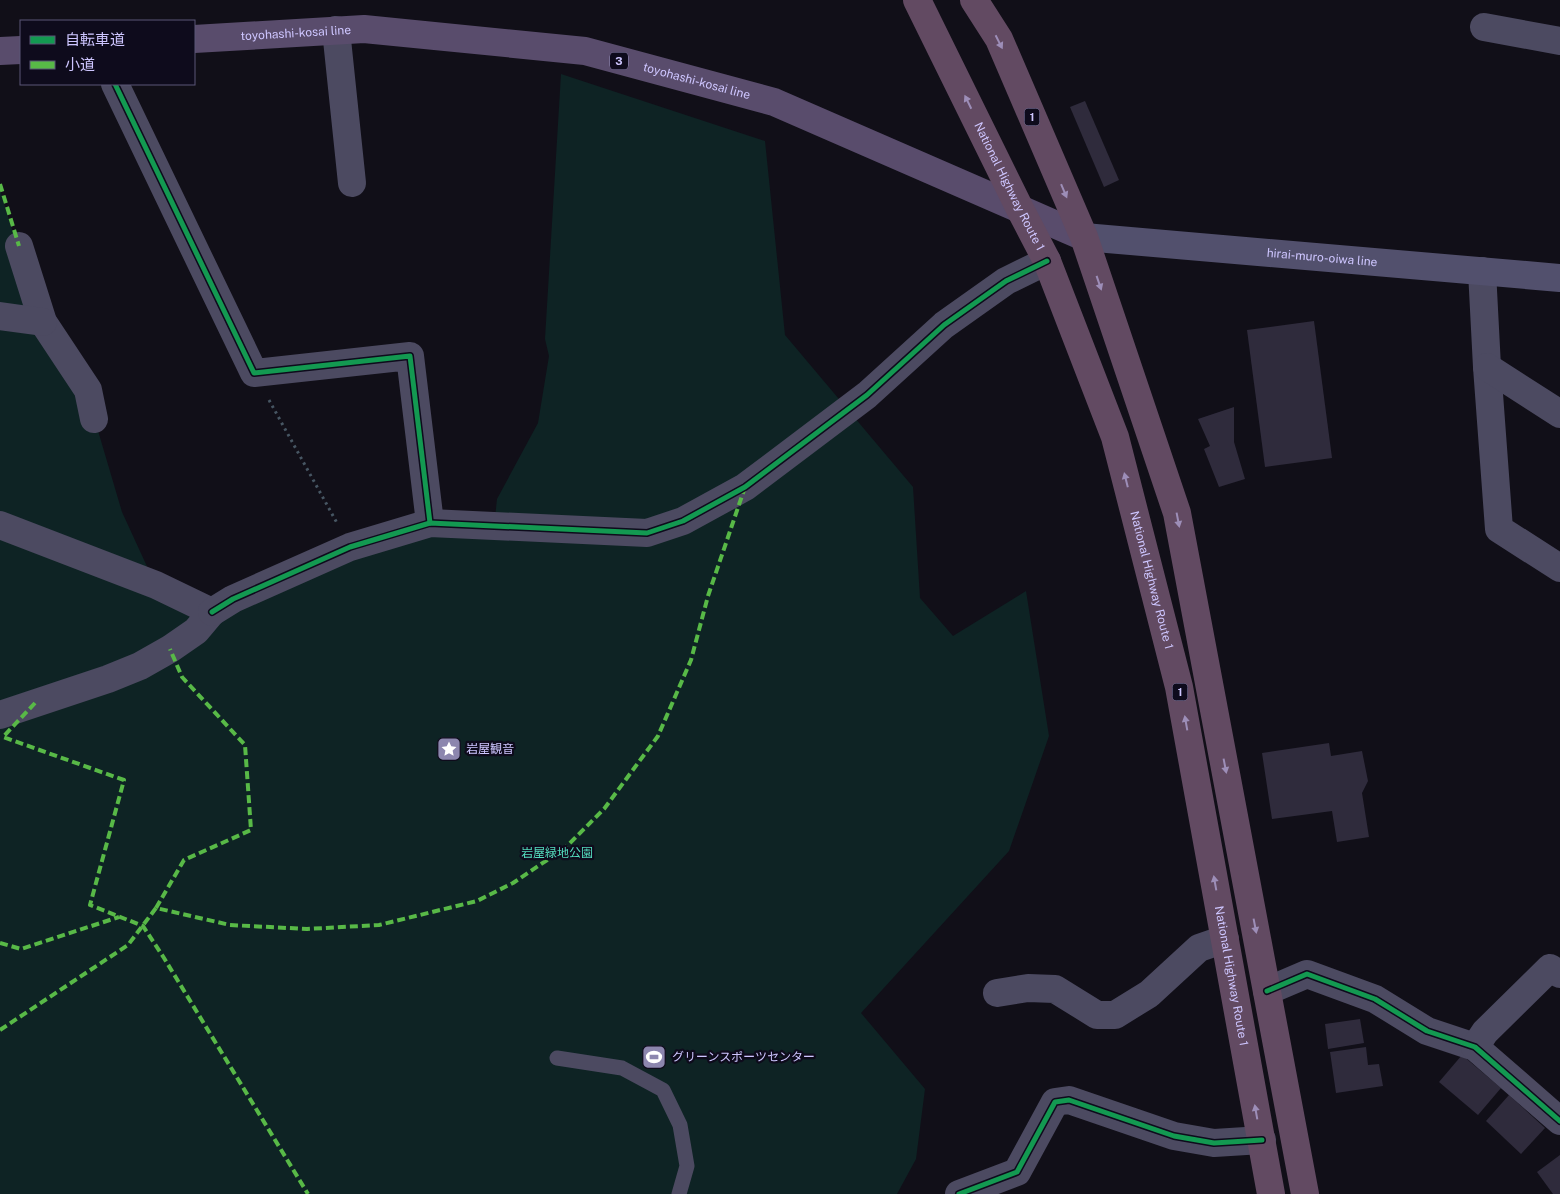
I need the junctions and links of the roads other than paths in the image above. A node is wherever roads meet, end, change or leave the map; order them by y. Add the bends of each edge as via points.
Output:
1 (918, 0) edge
2 (974, 0) edge
3 (1484, 27) dead end
4 (336, 30) junction
5 (195, 39) edge
6 (1560, 41) edge
7 (20, 50) edge
8 (0, 51) edge
9 (116, 85) edge
10 (352, 182) dead end
11 (1020, 209) junction
12 (1084, 237) junction
13 (19, 246) dead end
14 (1047, 261) junction
15 (1482, 271) junction
16 (1560, 278) edge
17 (0, 316) edge
18 (43, 322) junction
19 (1487, 367) junction
20 (1560, 414) edge
21 (94, 418) dead end
22 (430, 523) junction
23 (0, 525) edge
24 (1560, 568) edge
25 (212, 612) junction
26 (0, 715) edge
27 (1225, 938) junction
28 (1560, 974) edge
29 (1267, 991) junction
30 (997, 993) dead end
31 (1475, 1047) junction
32 (557, 1058) dead end
33 (1560, 1121) edge
34 (1262, 1140) junction
35 (679, 1194) edge
36 (959, 1194) edge
37 (1271, 1194) edge
38 (1305, 1194) edge

11 -> 1 highway, National Highway Route 1 / 1
2 -> 12 highway, 1 via 999,40
3 - 6 street
4 - 5 main road, toyohashi-kosai line / 3
4 - 10 street
4 - 11 main road, toyohashi-kosai line / 3 via 364,28 585,52 774,102
7 - 8 main road
9 - 22 street via 254,373 410,356
11 - 12 main road, toyohashi-kosai line / 3
11 - 14 highway, National Highway Route 1 / 1
12 - 15 main road, hirai-muro-oiwa line
12 -> 29 highway, 1 via 1177,513
13 - 18 street
14 - 22 street via 1006,281 944,325 867,396 745,487 683,521 648,533
27 -> 14 highway, National Highway Route 1 / 1 via 1179,687 1115,437
15 - 16 main road, hirai-muro-oiwa line
15 - 19 street
17 - 18 street
18 - 21 street via 88,390
19 - 20 street
19 - 24 street via 1500,529
22 - 25 street via 350,547 233,599
23 - 25 street via 156,585
25 - 26 street via 196,631 140,666 108,680
27 - 30 street via 1200,948 1149,994 1114,1015 1098,1014 1055,989 1028,988
34 -> 27 highway, National Highway Route 1 / 1
28 - 31 street via 1550,968 1485,1032
29 - 31 street via 1306,974 1375,999 1427,1031
29 - 38 highway, 1
31 - 33 street
32 - 35 lane via 622,1068 663,1090 680,1125 687,1166
34 - 36 street via 1214,1143 1174,1136 1069,1100 1055,1102 1017,1172
34 - 37 highway, National Highway Route 1 / 1

